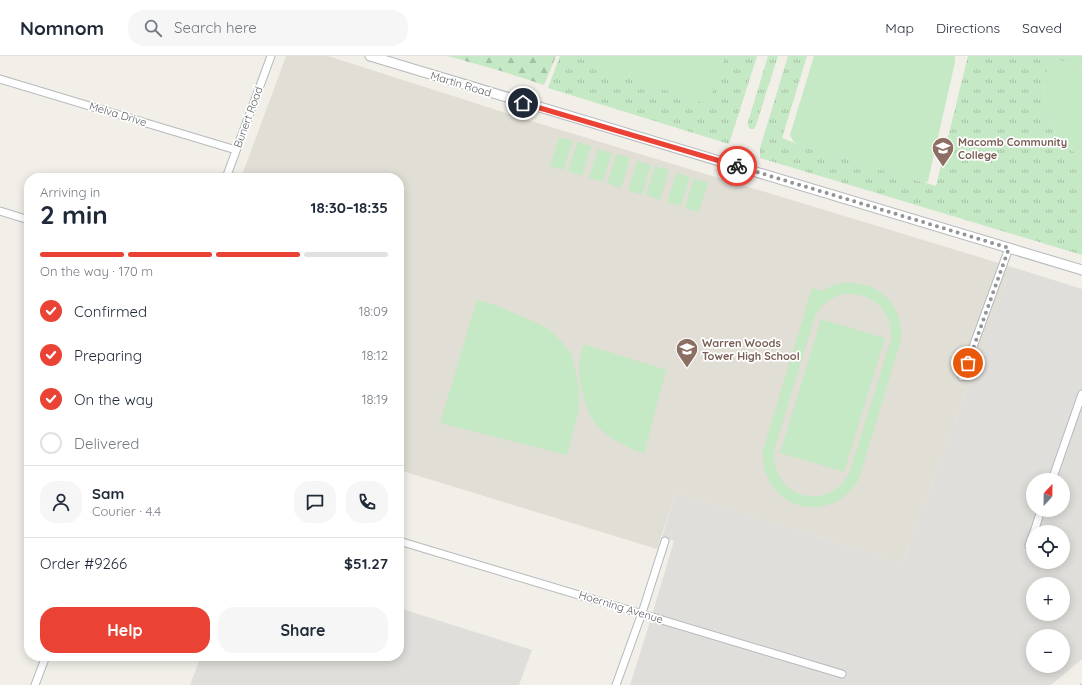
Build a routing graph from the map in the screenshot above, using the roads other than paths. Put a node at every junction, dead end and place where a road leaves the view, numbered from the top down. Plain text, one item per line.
1 (271, 56) edge
2 (370, 56) edge
3 (0, 79) edge
4 (236, 150) junction
5 (228, 173) edge
6 (0, 211) edge
7 (24, 218) edge
8 (1009, 248) junction
9 (1082, 270) edge
10 (962, 377) dead end
11 (1082, 394) edge
12 (1054, 473) edge
13 (665, 541) dead end
14 (404, 542) edge
15 (642, 613) junction
16 (44, 661) edge
17 (842, 674) dead end
18 (36, 685) edge
19 (616, 685) edge

1 - 4 street, Bunert Road
2 - 8 street, Martin Road
3 - 4 street, Melva Drive
4 - 5 street, Bunert Road
6 - 7 street
8 - 9 street, Martin Road
8 - 10 street
11 - 12 street
13 - 15 street
14 - 15 street, Hoerning Avenue
15 - 17 street, Hoerning Avenue
15 - 19 street
16 - 18 street

